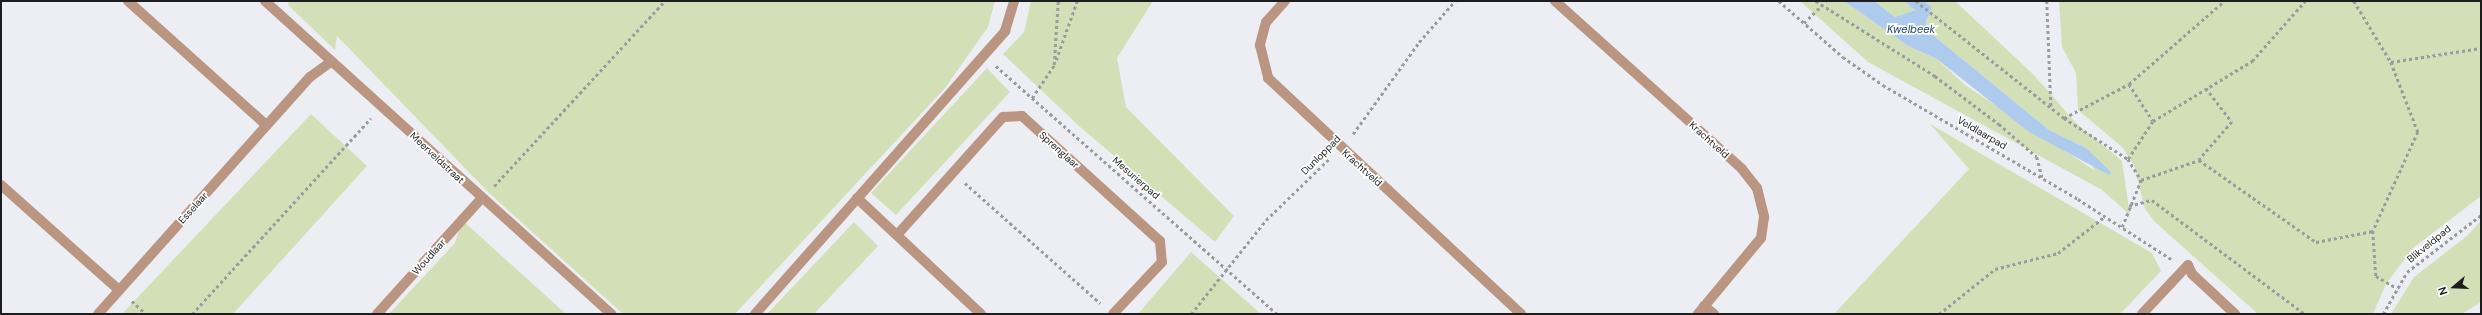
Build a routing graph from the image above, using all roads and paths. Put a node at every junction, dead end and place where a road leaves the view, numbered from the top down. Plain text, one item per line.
1 (128, 1) edge
2 (265, 1) edge
3 (665, 1) edge
4 (1014, 1) edge
5 (1058, 1) edge
6 (1077, 1) edge
7 (1285, 1) edge
8 (1455, 1) edge
9 (1555, 1) edge
10 (1779, 1) edge
11 (1816, 1) edge
12 (1826, 1) edge
13 (1916, 1) edge
14 (2047, 1) edge
15 (2224, 1) edge
16 (2305, 1) edge
17 (2354, 1) edge
18 (1822, 5) junction
19 (1804, 23) junction
20 (2481, 48) edge
21 (984, 55) junction
22 (331, 62) junction
23 (2391, 62) junction
24 (1054, 64) junction
25 (2128, 84) junction
26 (2206, 88) junction
27 (1032, 98) junction
28 (381, 107) junction
29 (2051, 107) junction
30 (1022, 116) junction
31 (2064, 118) junction
32 (2153, 121) junction
33 (266, 125) junction
34 (1340, 148) junction
35 (2128, 159) junction
36 (2199, 160) junction
37 (953, 173) junction
38 (2042, 178) junction
39 (2141, 180) junction
40 (1, 185) edge
41 (857, 198) junction
42 (481, 200) junction
43 (2130, 206) junction
44 (2481, 215) edge
45 (2104, 217) junction
46 (2122, 227) junction
47 (2373, 231) junction
48 (897, 235) junction
49 (1226, 268) junction
50 (2183, 270) junction
51 (2397, 288) junction
52 (119, 290) junction
53 (1701, 310) edge
54 (98, 314) edge
55 (192, 314) edge
56 (377, 314) edge
57 (611, 314) edge
58 (755, 314) edge
59 (981, 314) edge
60 (1112, 314) edge
61 (1191, 314) edge
62 (1277, 314) edge
63 (1521, 314) edge
64 (1714, 314) edge
65 (1939, 314) edge
66 (2142, 314) edge
67 (2235, 314) edge
68 (2305, 314) edge
69 (2383, 314) edge

1 - 33 street
2 - 22 street, Meerveldstraat
3 - 42 path
4 - 21 street
5 - 24 path
6 - 24 path
7 - 34 street, Krachtveld
8 - 34 path, Dunloppad
9 - 53 street, Krachtveld
10 - 19 path, Veldlaarpad
11 - 18 path
12 - 18 path
13 - 29 path
14 - 29 path
15 - 25 path
16 - 26 path
17 - 23 path
18 - 19 path
18 - 38 path
19 - 38 path, Veldlaarpad
20 - 23 path
21 - 27 path, Mesurierpad
21 - 41 street
22 - 28 street, Meerveldstraat
22 - 33 street, Esselaar
23 - 47 path
24 - 27 path
25 - 31 path
25 - 32 path
26 - 32 path
26 - 36 path
27 - 30 path
27 - 49 path, Mesurierpad
28 - 42 street, Meerveldstraat
28 - 55 path
29 - 31 path
30 - 37 street
30 - 60 street, Sprenglaar
31 - 35 path
32 - 35 path
33 - 52 street, Esselaar
34 - 49 path, Dunloppad
34 - 63 street, Krachtveld
35 - 39 path
36 - 39 path
36 - 47 path
37 - 48 street
37 - 60 path
38 - 45 path, Veldlaarpad
39 - 43 path
40 - 52 street
41 - 48 street
41 - 58 street
42 - 56 street, Woudlaar
42 - 57 street, Meerveldstraat
43 - 46 path
43 - 68 path
44 - 51 path, Blikveldpad
45 - 46 path, Veldlaarpad
45 - 65 path
46 - 50 path, Veldlaarpad
47 - 51 path
48 - 59 street
49 - 61 path, Dunloppad
49 - 62 path, Mesurierpad
50 - 66 street
50 - 67 street
51 - 69 path, Blikveldpad
52 - 54 street, Esselaar
53 - 64 street, Krachtveld

